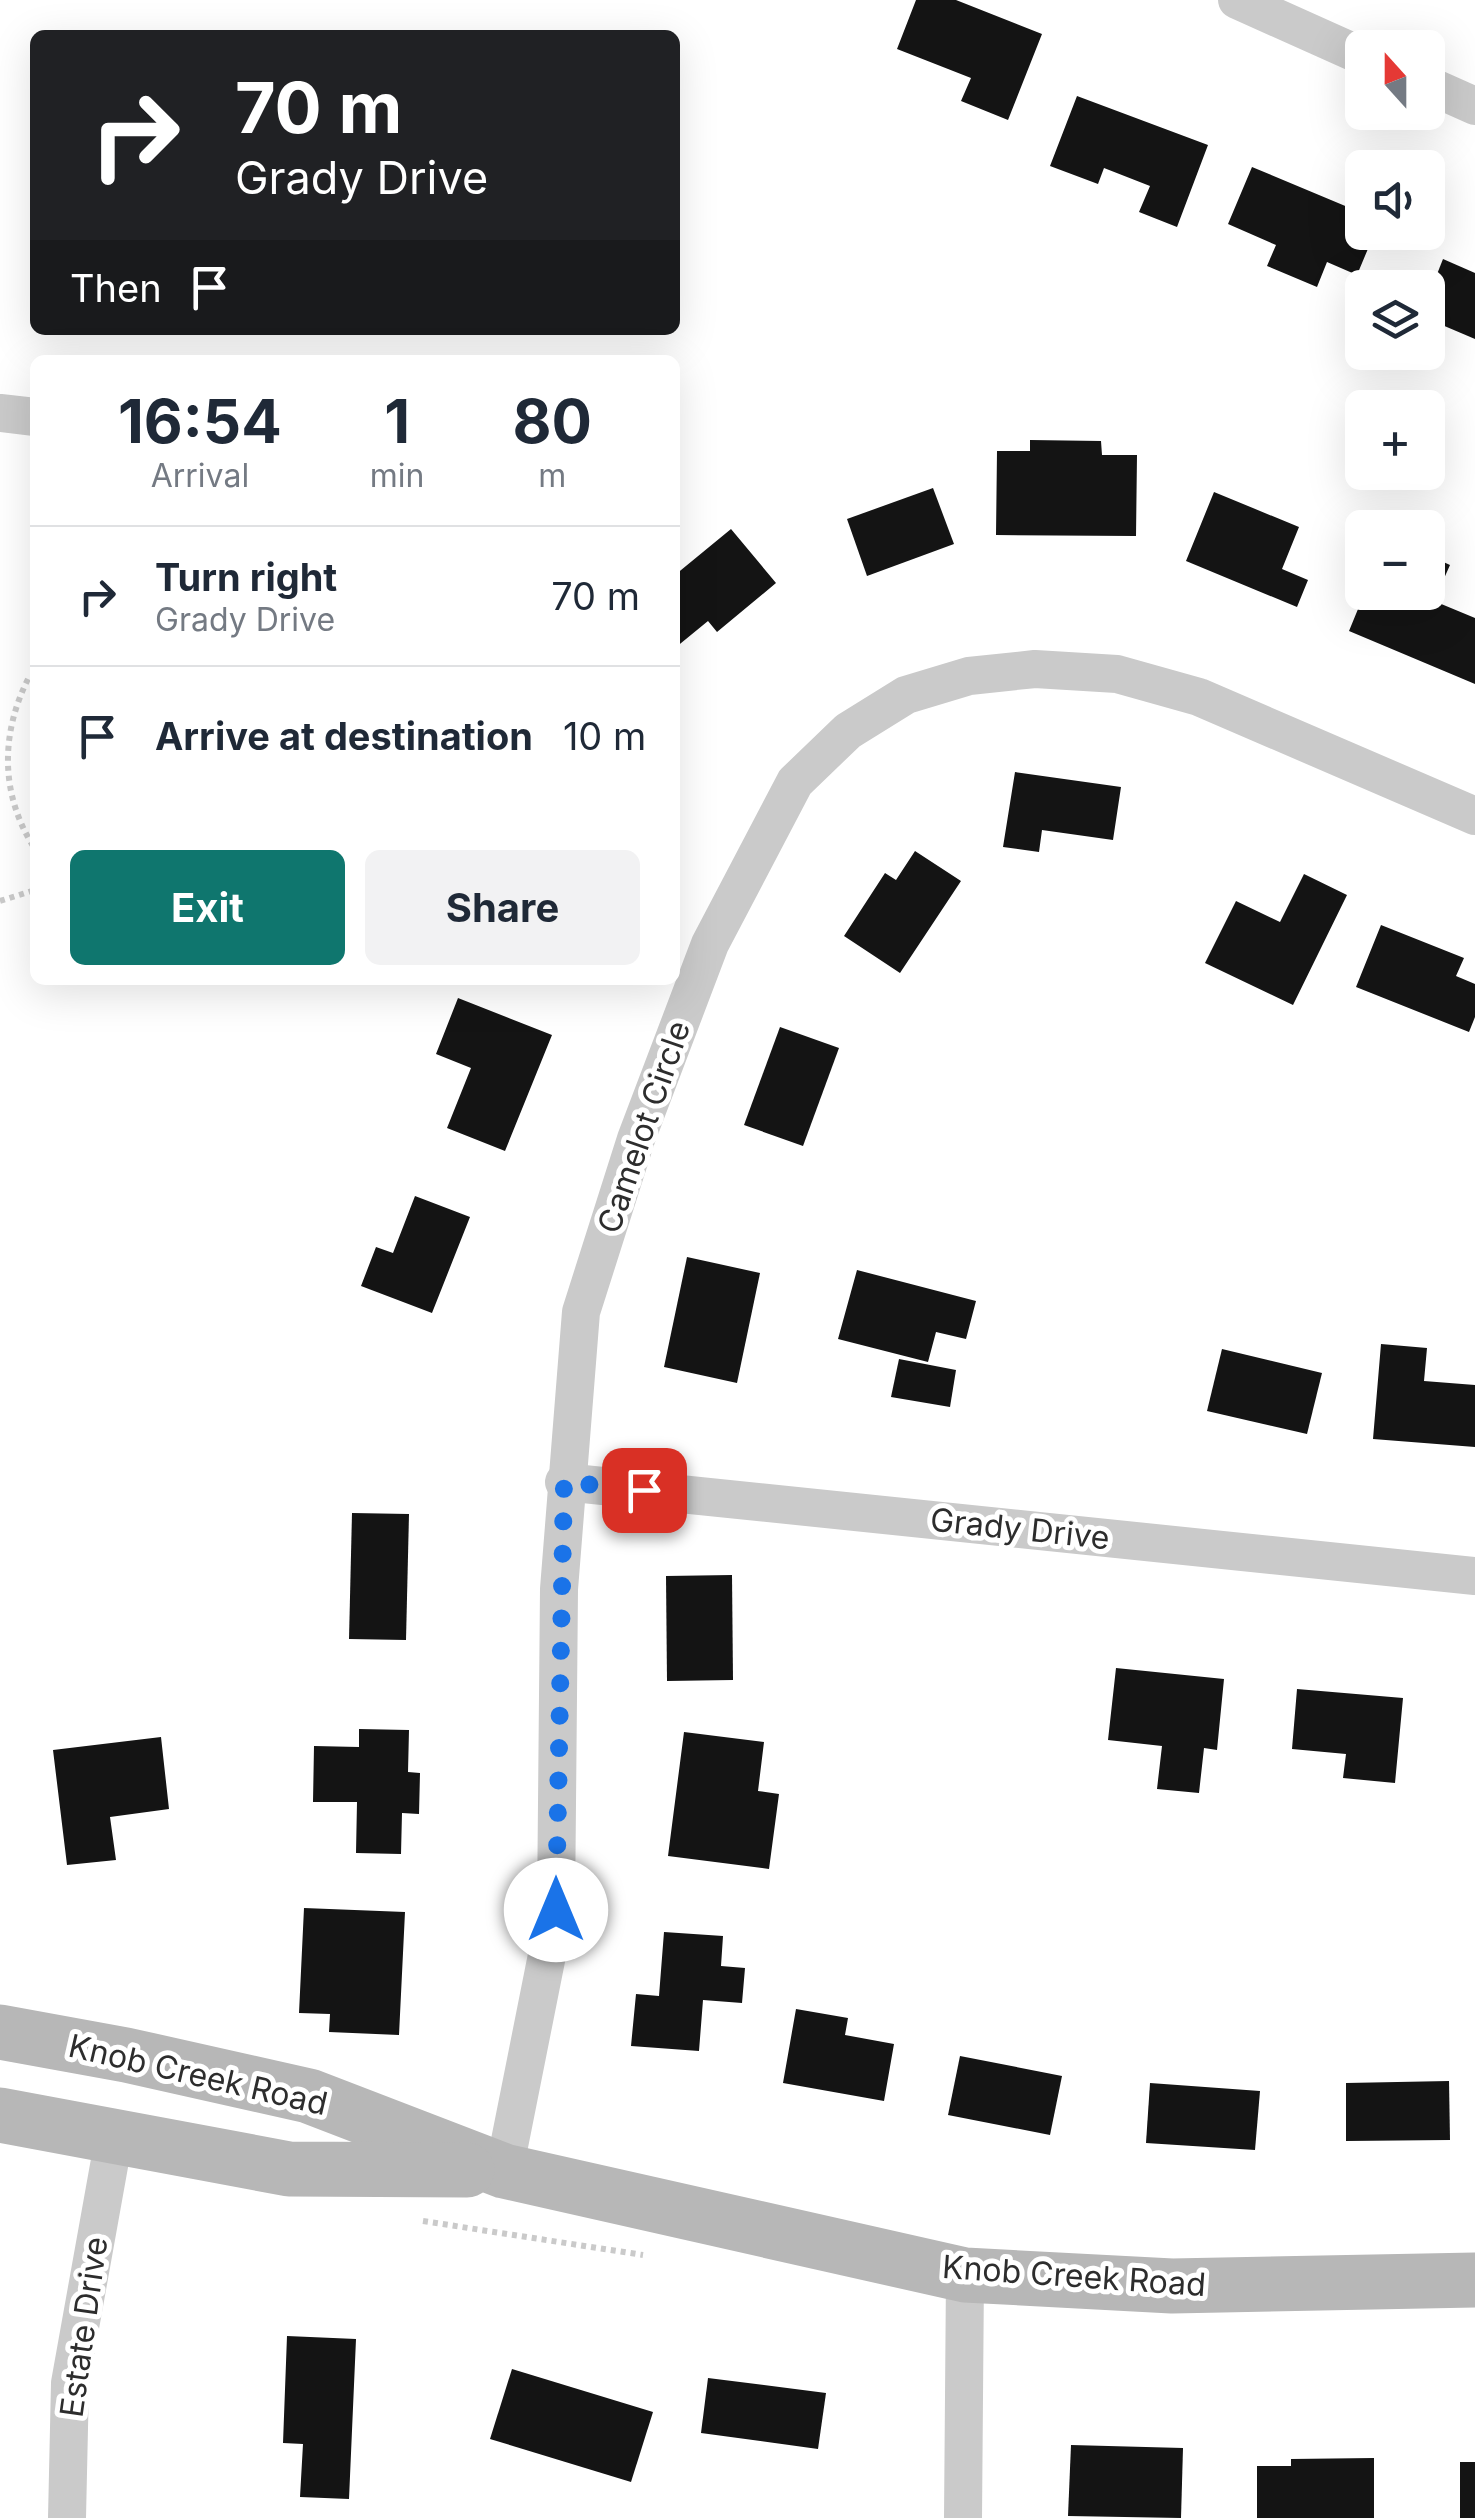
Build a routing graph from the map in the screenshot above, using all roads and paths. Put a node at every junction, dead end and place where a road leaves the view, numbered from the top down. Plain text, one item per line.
1 (1237, 0) edge
2 (1345, 48) edge
3 (1445, 93) edge
4 (1475, 106) edge
5 (0, 414) edge
6 (30, 417) edge
7 (30, 678) edge
8 (1475, 816) edge
9 (30, 841) edge
10 (30, 892) edge
11 (0, 901) edge
12 (564, 1482) junction
13 (1475, 1576) edge
14 (6, 2034) edge
15 (309, 2096) junction
16 (0, 2115) edge
17 (114, 2138) junction
18 (504, 2171) junction
19 (964, 2276) junction
20 (1475, 2280) edge
21 (66, 2518) edge
22 (963, 2518) edge

1 - 2 street
3 - 4 street
5 - 6 street
7 - 9 path
8 - 12 street, Camelot Circle
10 - 11 path
12 - 13 street, Grady Drive
12 - 18 street, Camelot Circle
14 - 15 main road, Knob Creek Road
14 - 17 main road
15 - 17 main road
15 - 18 main road, Knob Creek Road
16 - 17 main road, Knob Creek Road
17 - 18 main road, Knob Creek Road
17 - 21 street, Estate Drive
18 - 19 main road, Knob Creek Road
19 - 20 main road, Knob Creek Road
19 - 22 street

